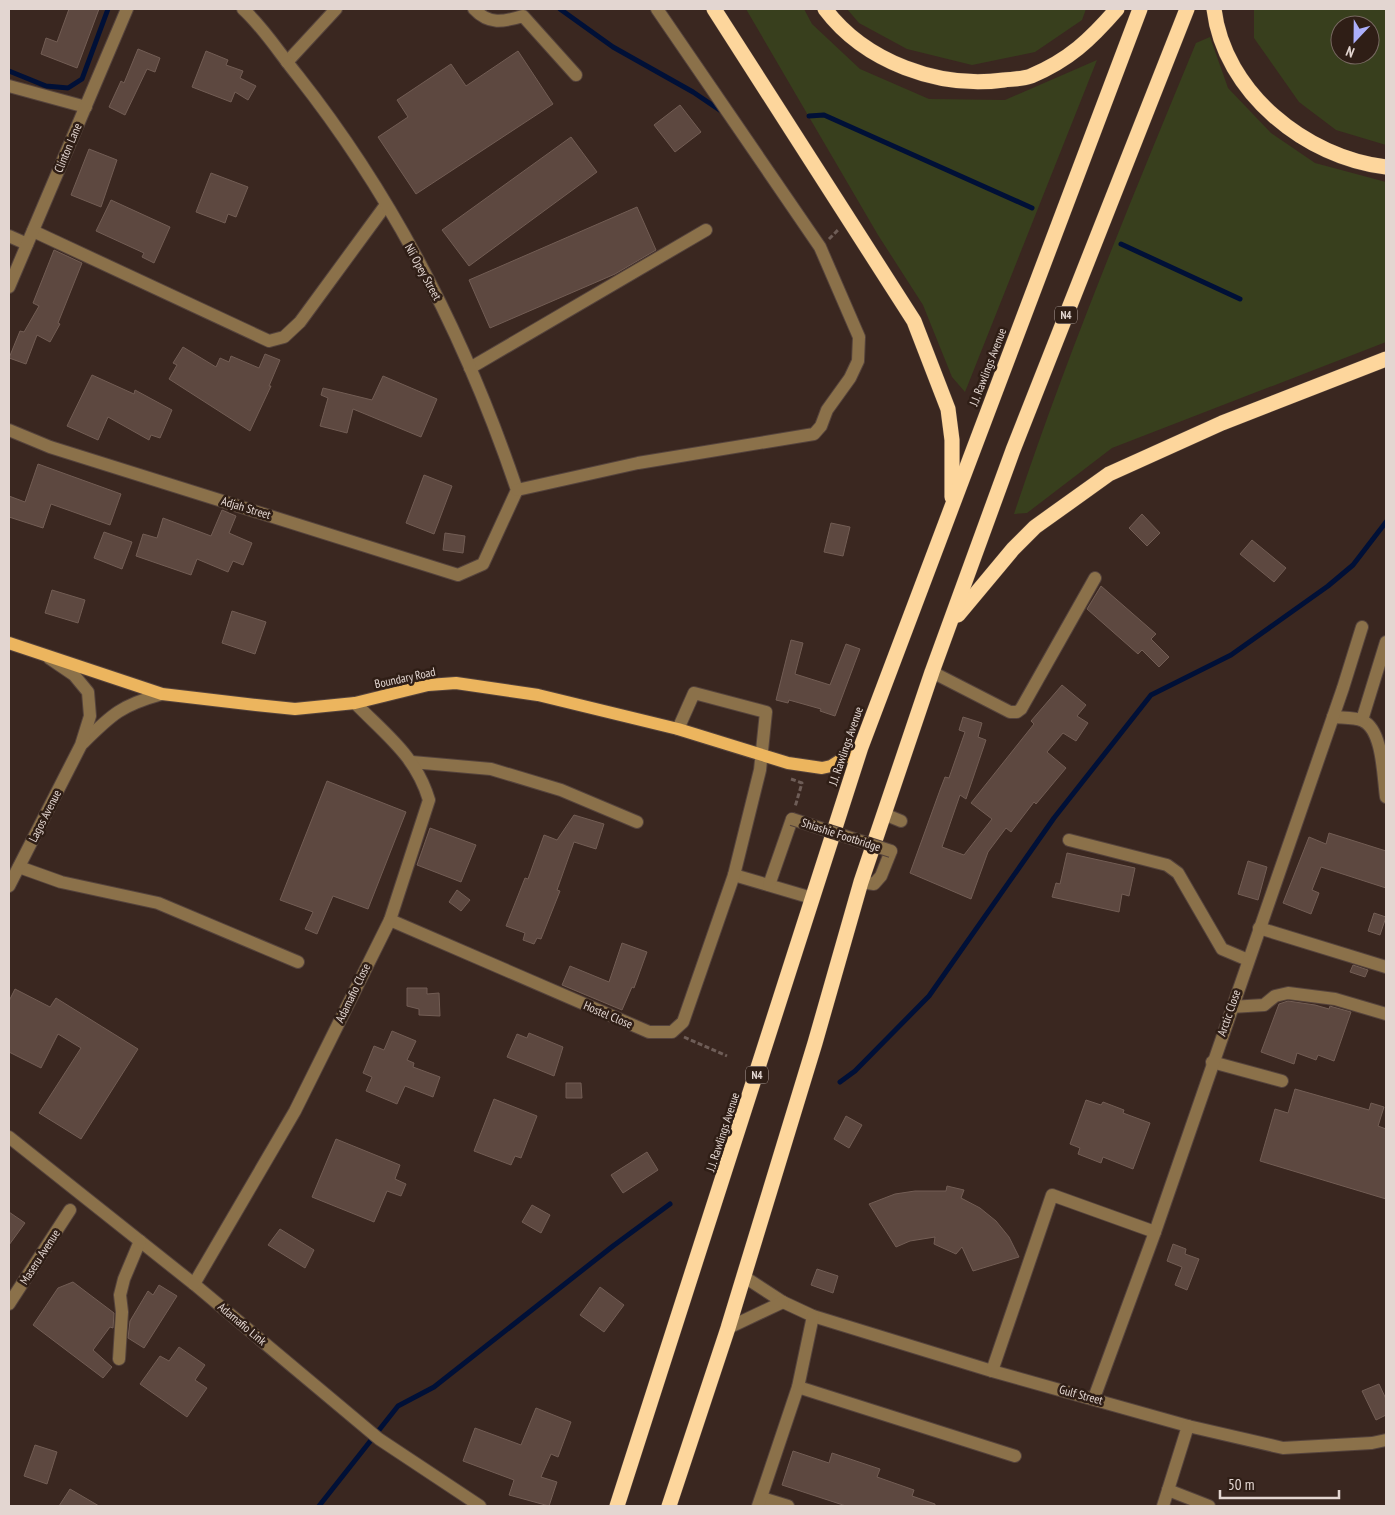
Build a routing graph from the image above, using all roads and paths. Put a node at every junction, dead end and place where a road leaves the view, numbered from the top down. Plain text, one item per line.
1 (127, 9) edge
2 (243, 9) edge
3 (336, 9) edge
4 (474, 9) edge
5 (657, 9) edge
6 (714, 9) edge
7 (825, 9) edge
8 (1117, 9) edge
9 (1140, 9) edge
10 (1186, 9) edge
11 (1214, 9) edge
12 (287, 62) junction
13 (576, 75) dead end
14 (9, 86) edge
15 (86, 107) junction
16 (1386, 167) edge
17 (385, 206) junction
18 (849, 220) junction
19 (706, 230) dead end
20 (33, 231) junction
21 (9, 236) edge
22 (28, 244) junction
23 (820, 247) junction
24 (9, 287) edge
25 (1386, 358) edge
26 (470, 368) junction
27 (9, 430) edge
28 (517, 490) junction
29 (952, 506) junction
30 (1095, 578) dead end
31 (951, 624) junction
32 (1362, 627) dead end
33 (1386, 642) edge
34 (9, 643) edge
35 (48, 658) junction
36 (932, 672) junction
37 (162, 694) junction
38 (355, 703) junction
39 (1332, 717) junction
40 (1362, 720) junction
41 (678, 729) junction
42 (81, 745) junction
43 (860, 747) junction
44 (762, 756) junction
45 (412, 762) junction
46 (785, 776) dead end
47 (1386, 797) edge
48 (884, 814) junction
49 (792, 819) junction
50 (901, 821) dead end
51 (637, 822) dead end
52 (1069, 840) dead end
53 (19, 867) junction
54 (734, 875) junction
55 (862, 882) junction
56 (770, 885) junction
57 (9, 886) edge
58 (812, 898) junction
59 (390, 920) junction
60 (1259, 928) junction
61 (1248, 960) junction
62 (298, 962) dead end
63 (1386, 967) edge
64 (1231, 1007) junction
65 (1386, 1014) edge
66 (672, 1032) junction
67 (727, 1056) dead end
68 (1212, 1062) junction
69 (1282, 1081) dead end
70 (9, 1137) edge
71 (70, 1210) dead end
72 (1155, 1232) junction
73 (140, 1241) junction
74 (743, 1276) junction
75 (194, 1284) junction
76 (783, 1302) junction
77 (9, 1304) edge
78 (813, 1316) junction
79 (728, 1328) junction
80 (119, 1359) dead end
81 (992, 1371) junction
82 (798, 1388) junction
83 (1094, 1398) junction
84 (1188, 1426) junction
85 (1386, 1440) edge
86 (1015, 1456) dead end
87 (1168, 1490) junction
88 (760, 1502) edge
89 (466, 1503) edge
90 (480, 1506) edge
91 (617, 1506) edge
92 (669, 1506) edge
93 (788, 1506) edge
94 (1162, 1506) edge
95 (1209, 1506) edge

1 - 15 street, Clinton Lane
2 - 12 street, Nii Opey Street
3 - 12 street
4 - 13 street
5 - 23 street
6 - 18 highway
7 - 8 highway
9 - 29 highway, J.J. Rawlings Avenue / N4
10 - 31 highway, N4
11 - 16 highway
12 - 17 street, Nii Opey Street
14 - 15 street
15 - 20 street, Clinton Lane
17 - 20 street
17 - 26 street, Nii Opey Street
18 - 23 path
18 - 29 highway
19 - 26 street
20 - 22 street, Clinton Lane
21 - 22 street
22 - 24 street, Clinton Lane
23 - 28 street
25 - 31 highway
26 - 28 street, Nii Opey Street
27 - 28 street, Adjah Street
29 - 43 highway, J.J. Rawlings Avenue / N4
30 - 36 street
31 - 36 highway, N4
32 - 39 street, Arctic Close
33 - 40 street
34 - 35 main road, Boundary Road
35 - 37 main road, Boundary Road
35 - 42 street, Lagos Avenue
36 - 48 highway, N4
37 - 38 main road, Boundary Road
37 - 42 street, Lagos Avenue
38 - 41 main road, Boundary Road
38 - 45 street, Adamafio Close
39 - 40 street
39 - 60 street, Arctic Close
40 - 47 street
41 - 44 main road, Boundary Road
41 - 44 street
42 - 53 street, Lagos Avenue
43 - 44 main road, Boundary Road
43 - 58 highway, J.J. Rawlings Avenue / N4
44 - 54 street
45 - 51 street
45 - 59 street, Adamafio Close
46 - 49 path
48 - 50 street
48 - 55 highway, N4
49 - 55 street, Shiashie Footbridge, bridge
49 - 56 street
52 - 61 street
53 - 57 street, Lagos Avenue
53 - 62 street
54 - 56 street
54 - 66 street
55 - 74 highway, N4
56 - 58 street
58 - 91 highway, J.J. Rawlings Avenue / N4
59 - 66 street, Hostel Close
59 - 75 street, Adamafio Close
60 - 61 street, Arctic Close
60 - 63 street
61 - 64 street, Arctic Close
64 - 65 street
64 - 68 street, Arctic Close
66 - 67 path
68 - 69 street
68 - 72 street, Arctic Close
70 - 73 street, Adamafio Link
71 - 77 street, Maseru Avenue
72 - 81 street
72 - 83 street, Arctic Close
73 - 75 street, Adamafio Link
73 - 80 street
74 - 76 street, Gulf Street
74 - 79 highway, N4
75 - 89 street, Adamafio Link
76 - 78 street, Gulf Street
76 - 79 street
78 - 81 street, Gulf Street
78 - 82 street
79 - 92 highway, N4
81 - 83 street, Gulf Street
82 - 86 street
82 - 88 street
83 - 84 street, Gulf Street
84 - 85 street, Gulf Street
84 - 87 street
87 - 94 street
87 - 95 street
88 - 93 street
89 - 90 street, Adamafio Link

